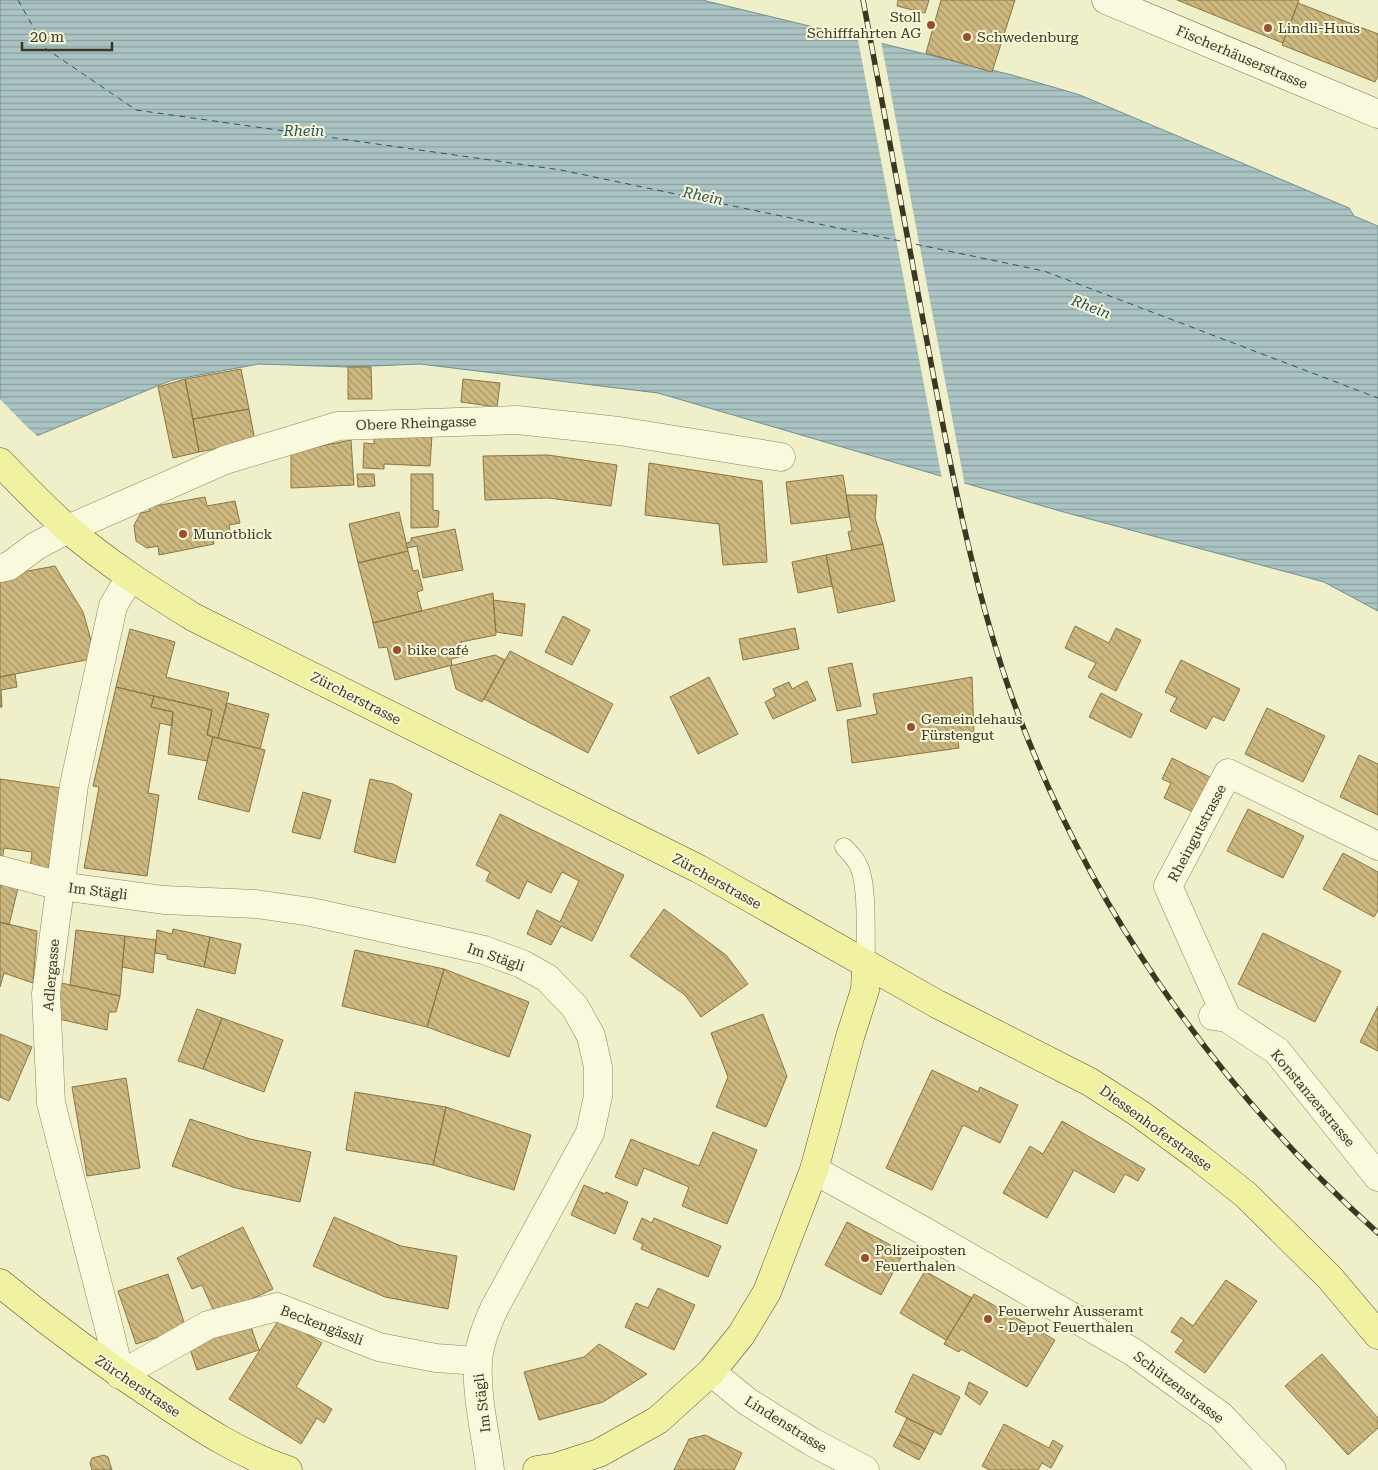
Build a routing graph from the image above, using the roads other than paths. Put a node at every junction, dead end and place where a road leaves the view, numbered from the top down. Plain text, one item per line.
1 (1106, 0) edge
2 (1378, 114) edge
3 (781, 457) dead end
4 (7, 469) edge
5 (68, 529) junction
6 (0, 568) edge
7 (130, 577) junction
8 (1378, 846) edge
9 (844, 848) dead end
10 (0, 870) edge
11 (60, 886) junction
12 (866, 965) junction
13 (1220, 1017) joint
14 (814, 1170) junction
15 (1377, 1172) edge
16 (0, 1283) edge
17 (1378, 1335) edge
18 (478, 1361) junction
19 (711, 1372) junction
20 (120, 1375) junction
21 (288, 1470) edge
22 (490, 1470) edge
23 (537, 1470) edge
24 (866, 1470) edge
25 (1272, 1470) edge

1 - 2 street, Fischerhäuserstrasse
3 - 5 street, Obere Rheingasse
4 - 5 main road, Zürcherstrasse
5 - 6 street, Obere Rheingasse
5 - 7 main road, Zürcherstrasse
7 - 11 street, Adlergasse
7 - 12 main road, Zürcherstrasse
8 - 13 street, Rheingutstrasse
9 - 12 lane
10 - 11 street, Im Stägli
11 - 18 street, Im Stägli
11 - 20 street, Adlergasse
12 - 14 main road
12 - 17 main road, Diessenhoferstrasse
13 - 15 street, Konstanzerstrasse
14 - 19 main road
14 - 25 street, Schützenstrasse
16 - 20 main road, Zürcherstrasse
18 - 20 street, Beckengässli
18 - 22 street, Im Stägli
19 - 23 main road
19 - 24 street, Lindenstrasse
20 - 21 main road, Zürcherstrasse

